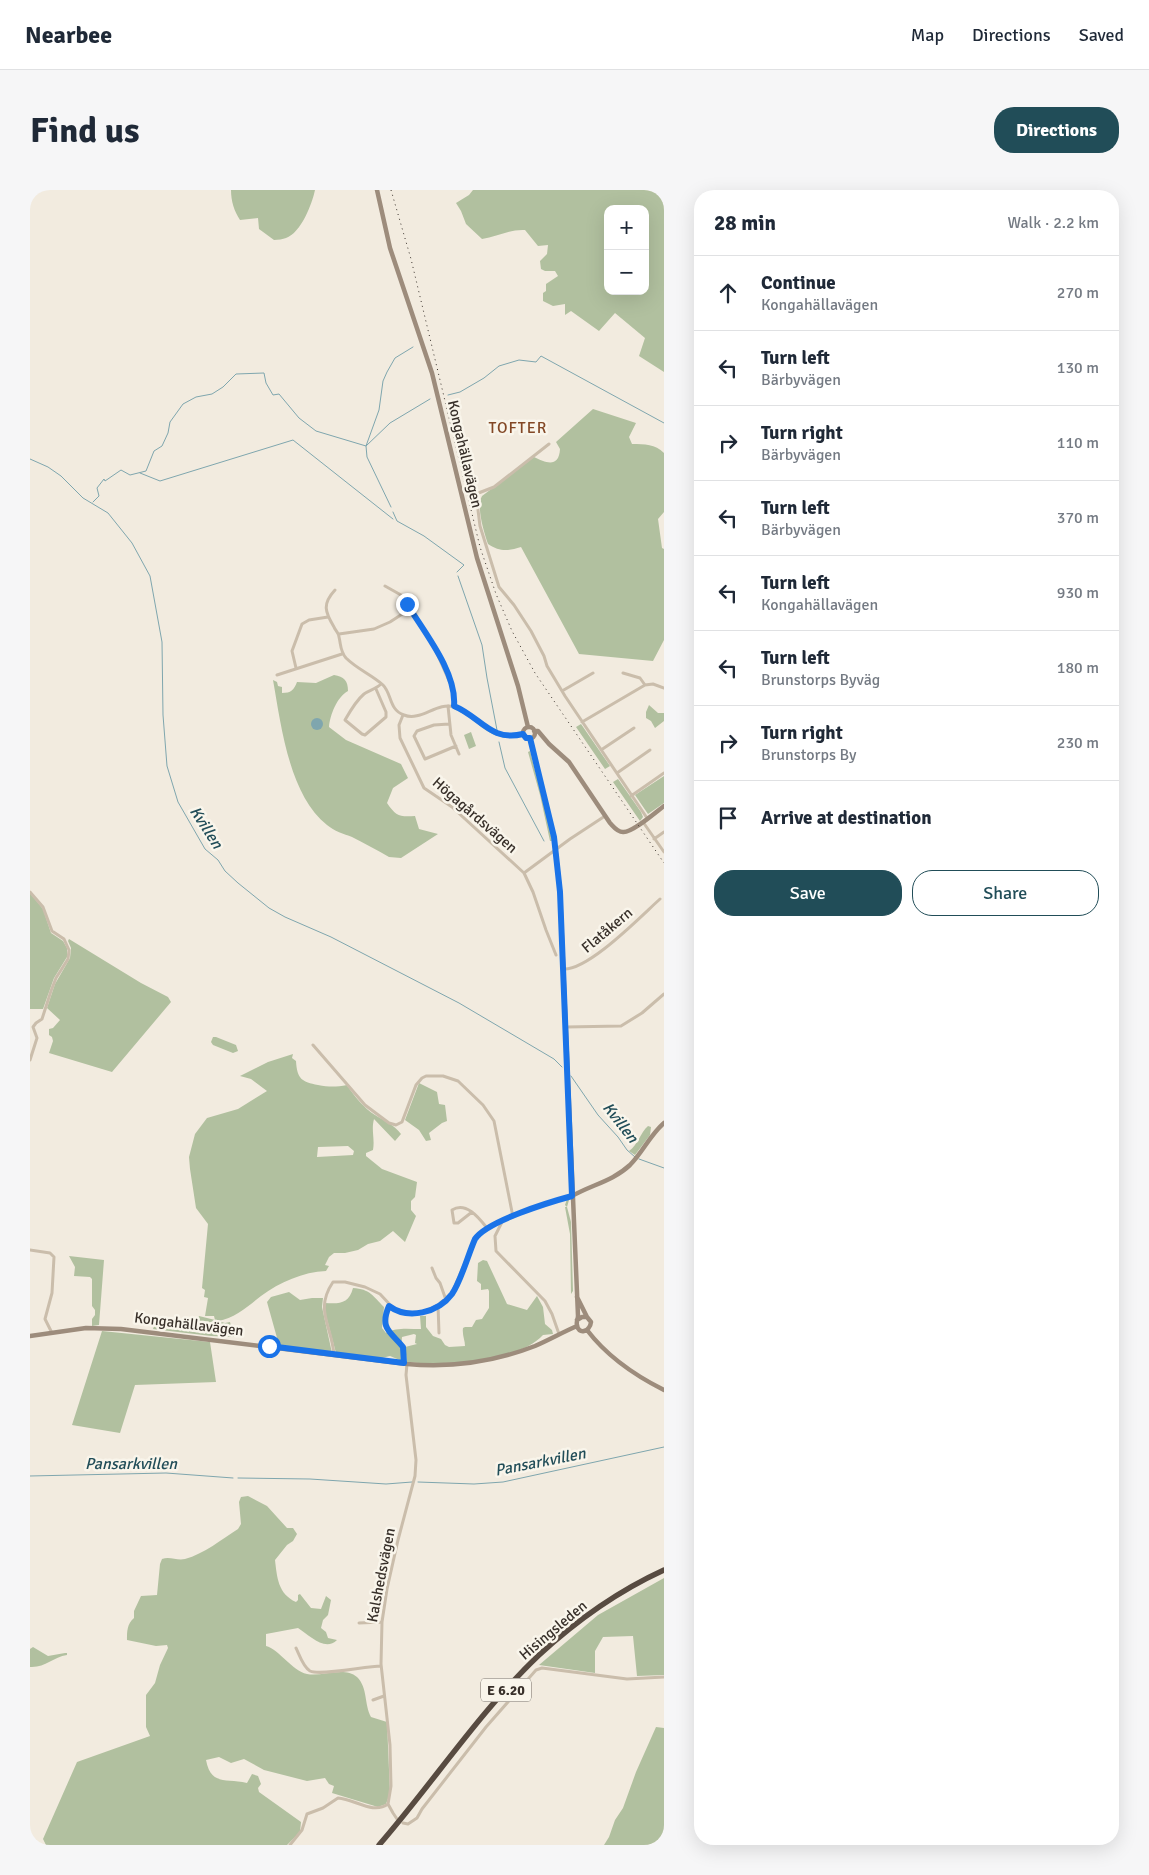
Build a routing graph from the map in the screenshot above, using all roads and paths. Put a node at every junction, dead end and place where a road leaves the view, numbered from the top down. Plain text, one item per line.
1 (378, 190) edge
2 (549, 444) dead end
3 (384, 586) dead end
4 (335, 590) dead end
5 (410, 609) junction
6 (328, 617) junction
7 (339, 634) junction
8 (342, 654) junction
9 (296, 668) junction
10 (593, 673) dead end
11 (623, 673) dead end
12 (277, 675) dead end
13 (381, 684) junction
14 (645, 685) junction
15 (664, 688) edge
16 (376, 690) junction
17 (562, 691) junction
18 (448, 706) junction
19 (454, 706) junction
20 (403, 715) junction
21 (582, 722) junction
22 (449, 724) junction
23 (528, 727) junction
24 (634, 728) dead end
25 (534, 731) junction
26 (523, 734) junction
27 (530, 738) junction
28 (456, 746) junction
29 (601, 750) junction
30 (650, 750) dead end
31 (459, 754) dead end
32 (617, 773) junction
33 (664, 773) edge
34 (631, 796) junction
35 (664, 806) edge
36 (605, 816) junction
37 (647, 818) junction
38 (642, 822) junction
39 (664, 832) edge
40 (654, 839) junction
41 (556, 849) junction
42 (664, 852) edge
43 (524, 873) junction
44 (30, 892) edge
45 (660, 899) dead end
46 (556, 956) dead end
47 (563, 969) junction
48 (664, 994) edge
49 (566, 1027) junction
50 (313, 1046) dead end
51 (30, 1060) edge
52 (664, 1123) edge
53 (572, 1196) junction
54 (472, 1212) junction
55 (513, 1217) junction
56 (502, 1221) junction
57 (487, 1228) junction
58 (30, 1250) edge
59 (432, 1268) dead end
60 (577, 1297) junction
61 (446, 1300) junction
62 (438, 1305) junction
63 (389, 1306) junction
64 (587, 1317) junction
65 (578, 1320) junction
66 (577, 1326) junction
67 (587, 1330) junction
68 (52, 1332) junction
69 (439, 1333) dead end
70 (559, 1334) junction
71 (30, 1336) edge
72 (334, 1355) junction
73 (405, 1363) junction
74 (664, 1390) edge
75 (664, 1570) edge
76 (382, 1622) junction
77 (359, 1623) dead end
78 (296, 1648) dead end
79 (381, 1666) junction
80 (664, 1677) edge
81 (384, 1696) junction
82 (373, 1700) dead end
83 (388, 1804) junction
84 (398, 1819) dead end
85 (403, 1823) dead end
86 (290, 1845) edge
87 (379, 1845) edge

1 - 23 main road, Kongahällavägen
2 - 17 street
3 - 5 street
4 - 6 street
5 - 7 street
5 - 19 street
6 - 7 street
6 - 9 street
7 - 8 street
8 - 9 street
8 - 13 street
9 - 12 street
10 - 17 street
11 - 14 street
13 - 16 street
13 - 20 street
14 - 15 street
14 - 21 street
16 - 16 street
17 - 21 street
18 - 19 street
18 - 20 street
18 - 22 street
19 - 26 street
20 - 43 street, Högagårdsvägen
21 - 29 street
22 - 28 street
22 - 28 street
23 - 25 main road
23 - 26 main road
24 - 29 street
25 - 27 main road
25 - 36 main road
26 - 27 main road
27 - 41 main road
28 - 31 street
29 - 32 street
30 - 32 street
32 - 34 street
33 - 34 street
34 - 37 street
35 - 37 main road
36 - 38 main road
36 - 41 street, Högagårdsvägen
37 - 38 main road
38 - 40 street
39 - 40 street
40 - 42 street
41 - 43 street, Högagårdsvägen
41 - 47 main road
43 - 46 street, Högagårdsvägen
44 - 51 street
45 - 47 street, Flatåkern
47 - 49 main road
48 - 49 street
49 - 53 main road
50 - 55 street
52 - 53 main road
53 - 55 street
53 - 60 main road
54 - 54 street
54 - 57 street
55 - 56 street
56 - 57 street
56 - 70 street
57 - 61 street
58 - 68 street
59 - 61 street
60 - 64 main road
60 - 65 main road
61 - 62 street
62 - 63 street
62 - 69 street
63 - 72 street
63 - 73 street, Kalshedsvägen
64 - 65 main road
64 - 67 main road
65 - 66 main road
66 - 67 main road
66 - 70 main road, Kongahällavägen
67 - 74 main road
68 - 71 main road, Kongahällavägen
68 - 72 main road, Kongahällavägen
70 - 73 main road, Kongahällavägen
72 - 73 main road, Kongahällavägen
73 - 76 street, Kalshedsvägen
75 - 87 highway, Hisingsleden / E 6.20
76 - 77 street
76 - 79 street, Kalshedsvägen
78 - 79 street
79 - 81 street, Kalshedsvägen
80 - 85 street
81 - 82 street
81 - 83 street, Kalshedsvägen
83 - 84 street
83 - 86 street

